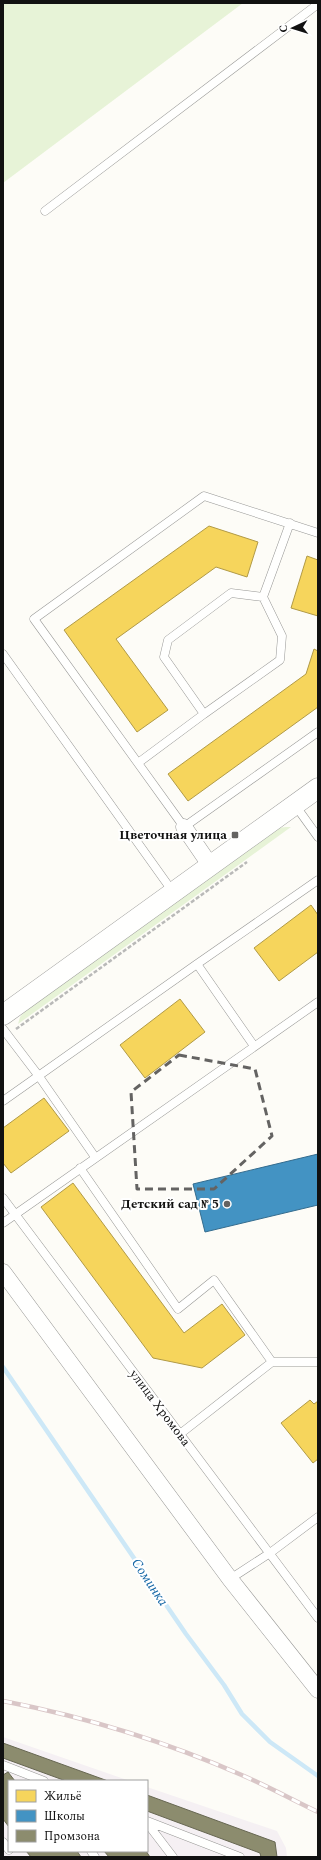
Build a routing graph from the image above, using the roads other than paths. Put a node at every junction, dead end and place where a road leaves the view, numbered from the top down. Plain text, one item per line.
1 (318, 4) edge
2 (45, 211) dead end
3 (290, 523) junction
4 (318, 533) edge
5 (263, 597) junction
6 (3, 654) edge
7 (204, 714) junction
8 (318, 732) edge
9 (138, 763) junction
10 (318, 788) edge
11 (295, 805) junction
12 (184, 827) junction
13 (318, 837) edge
14 (210, 865) junction
15 (318, 880) edge
16 (173, 892) junction
17 (197, 964) junction
18 (318, 1002) edge
19 (3, 1015) edge
20 (5, 1032) edge
21 (254, 1046) junction
22 (38, 1076) junction
23 (3, 1101) edge
24 (95, 1157) junction
25 (80, 1168) junction
26 (3, 1198) edge
27 (14, 1214) junction
28 (3, 1222) edge
29 (3, 1272) edge
30 (272, 1362) junction
31 (318, 1362) edge
32 (180, 1434) junction
33 (318, 1517) edge
34 (270, 1553) junction
35 (230, 1579) junction
36 (318, 1618) edge
37 (318, 1690) edge
38 (3, 1765) edge
39 (41, 1780) edge
40 (148, 1822) edge
41 (148, 1823) edge
42 (173, 1857) edge
43 (240, 1857) edge

1 - 2 lane
3 - 4 lane
3 - 5 lane
3 - 9 lane
5 - 7 lane
5 - 7 lane
6 - 16 lane
7 - 9 lane
8 - 12 lane
9 - 12 lane
10 - 11 street
11 - 13 lane
11 - 14 street
12 - 14 street
14 - 16 street
15 - 17 lane
16 - 19 street
17 - 21 lane
17 - 22 lane
18 - 21 lane
20 - 22 lane
21 - 24 lane
22 - 23 lane
22 - 24 lane
24 - 25 lane
25 - 27 lane
25 - 30 lane
26 - 27 lane, улица Хромова
27 - 28 lane
27 - 32 lane, улица Хромова
29 - 35 street
30 - 31 lane
30 - 32 lane
32 - 34 lane, улица Хромова
33 - 34 lane
34 - 35 lane
34 - 36 lane, улица Хромова
35 - 37 street
38 - 39 lane
40 - 43 lane
41 - 42 lane

